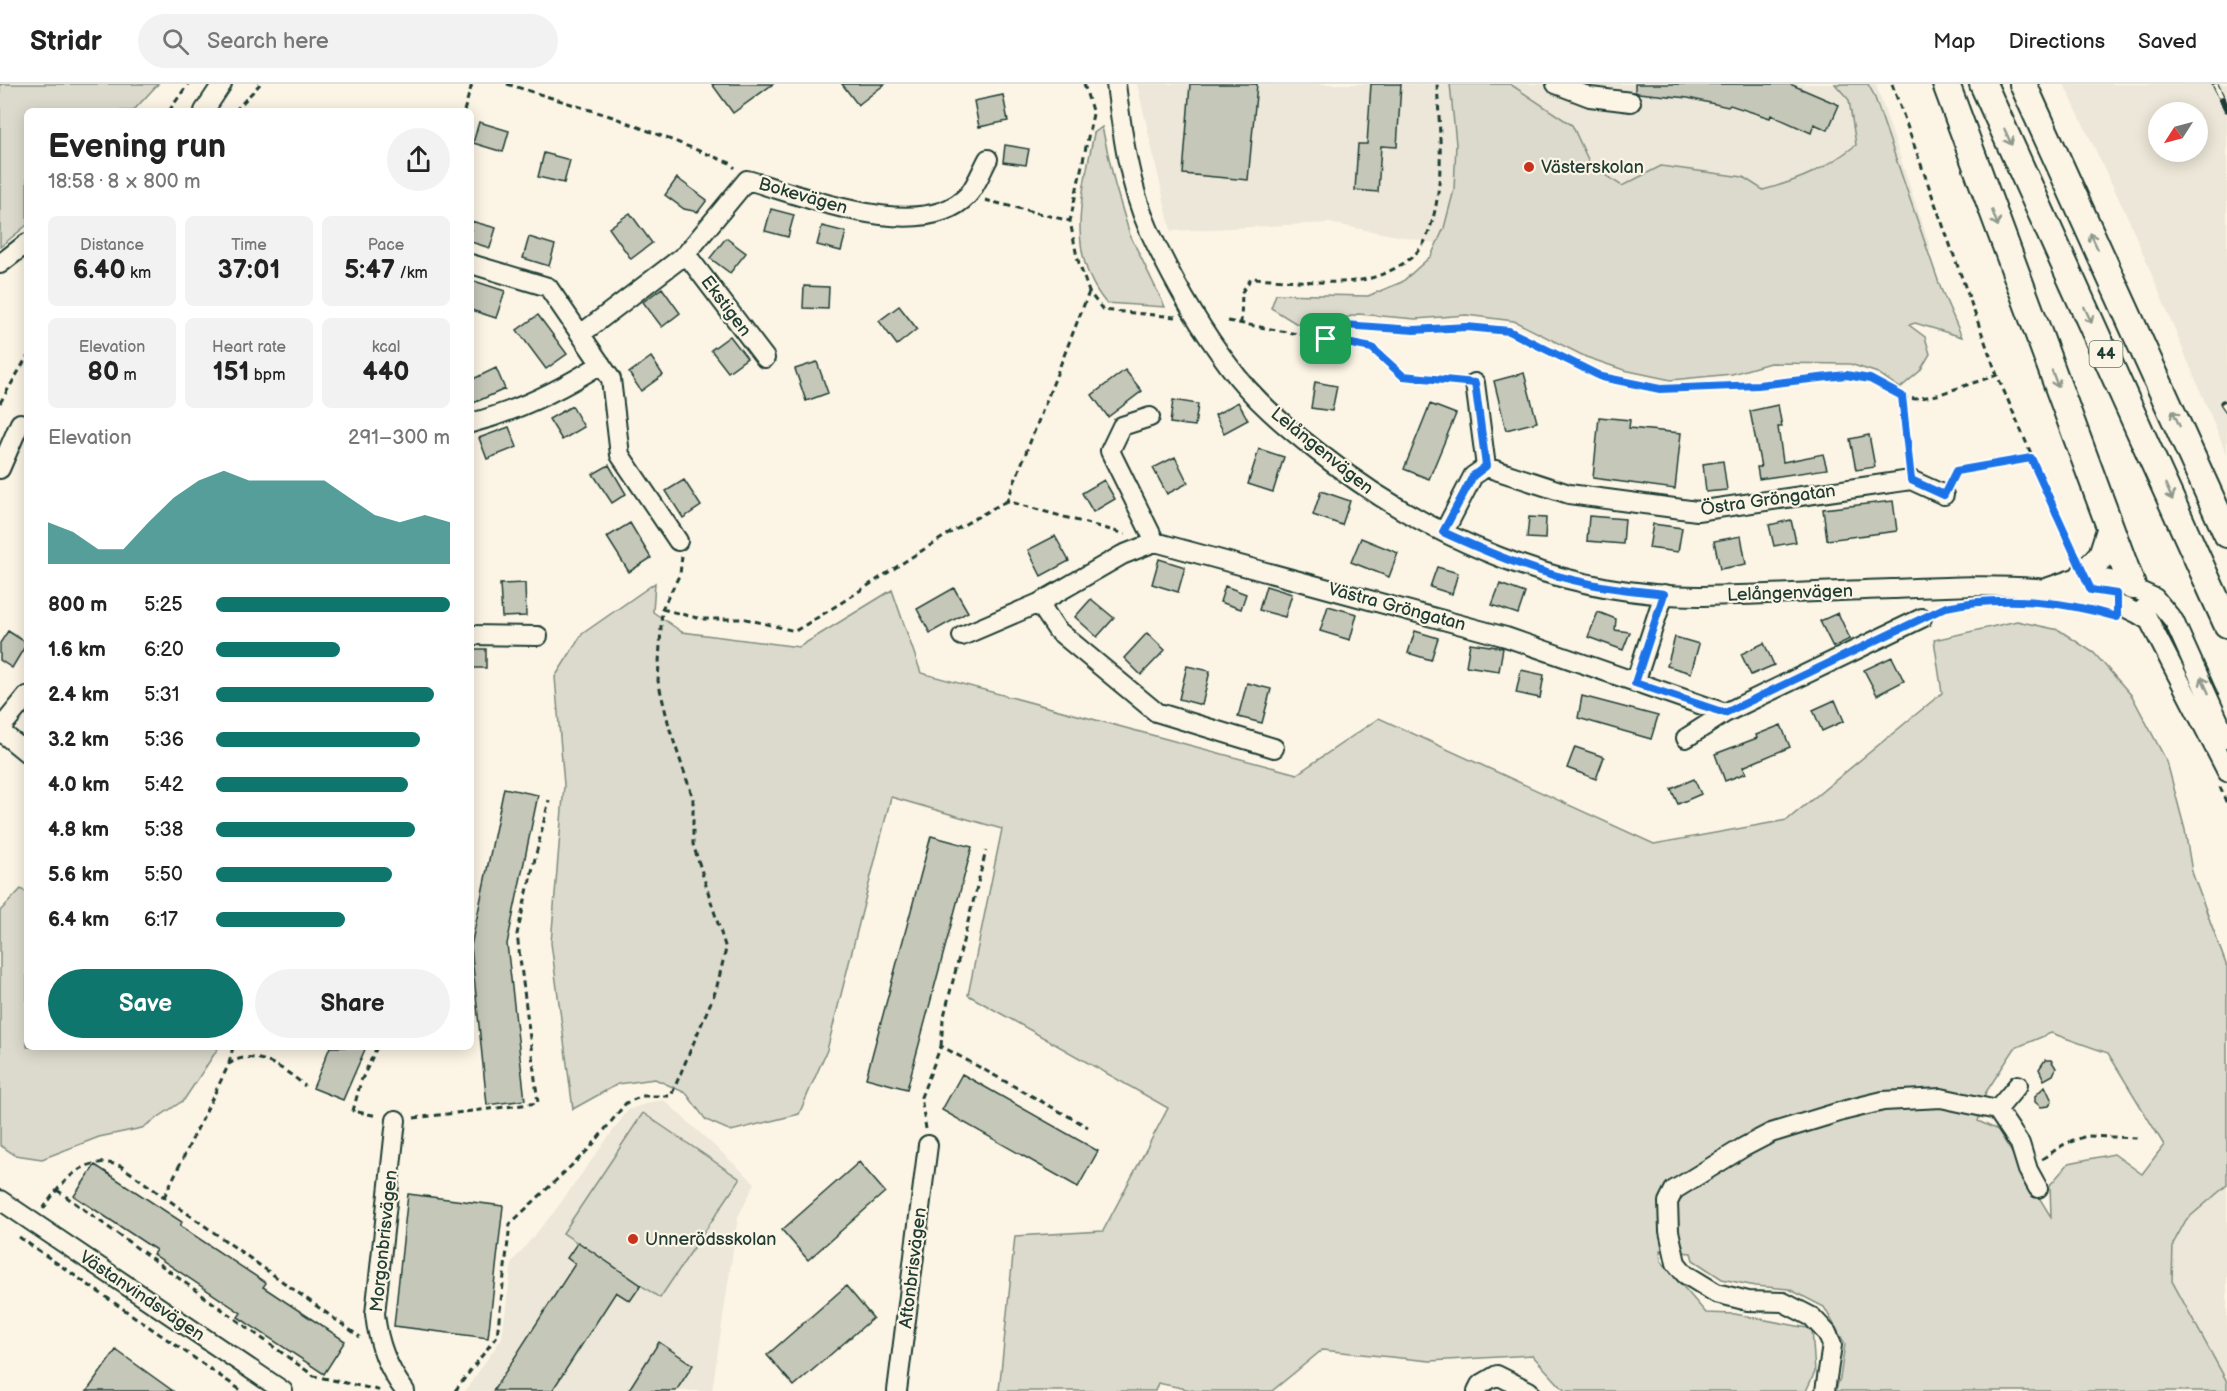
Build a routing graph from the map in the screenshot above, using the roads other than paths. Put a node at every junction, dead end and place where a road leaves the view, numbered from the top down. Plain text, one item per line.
1 (222, 84) edge
2 (1116, 84) edge
3 (1556, 84) edge
4 (1946, 84) edge
5 (1983, 84) edge
6 (2023, 84) edge
7 (1631, 102) dead end
8 (206, 108) edge
9 (988, 159) dead end
10 (24, 245) edge
11 (686, 254) junction
12 (0, 264) edge
13 (474, 265) edge
14 (580, 334) junction
15 (765, 358) dead end
16 (601, 364) junction
17 (1475, 383) road end
18 (24, 417) edge
19 (1150, 417) dead end
20 (474, 422) edge
21 (0, 452) edge
22 (1486, 466) junction
23 (0, 469) edge
24 (1944, 495) road end
25 (2110, 530) junction
26 (1443, 532) junction
27 (2227, 534) edge
28 (678, 542) road end
29 (1155, 542) junction
30 (2084, 575) junction
31 (2132, 586) junction
32 (2045, 589) junction
33 (1664, 594) junction
34 (1039, 603) junction
35 (1922, 618) dead end
36 (2148, 620) junction
37 (2227, 624) edge
38 (474, 635) edge
39 (538, 636) dead end
40 (962, 636) dead end
41 (1635, 683) junction
42 (24, 700) edge
43 (1725, 713) junction
44 (0, 730) edge
45 (1686, 738) dead end
46 (2227, 739) edge
47 (1274, 748) dead end
48 (24, 750) edge
49 (2221, 775) edge
50 (2018, 1085) dead end
51 (1997, 1110) junction
52 (396, 1120) road end
53 (928, 1145) road end
54 (2038, 1188) dead end
55 (0, 1200) edge
56 (283, 1391) edge
57 (405, 1391) edge
58 (897, 1391) edge
59 (1477, 1391) edge
60 (1528, 1391) edge
61 (1825, 1391) edge

1 - 8 street
2 - 26 street, Lelångenvägen
3 - 7 street
4 -> 25 highway
5 -> 37 highway, 44
27 -> 6 highway, 44
9 - 11 street, Bokevägen
10 - 12 street
11 - 14 street, Bokevägen
11 - 15 street, Ekstigen
13 - 14 street
14 - 16 street
16 - 20 street
16 - 28 street
17 - 22 street
18 - 21 street
18 - 23 street
19 - 29 street
22 - 24 street, Östra Gröngatan
22 - 26 street
25 - 30 highway
25 - 31 highway
26 - 33 street, Lelångenvägen
29 - 34 street
29 - 41 street, Västra Gröngatan
30 - 31 street
30 - 32 street, Lelångenvägen
31 - 36 street
46 -> 31 street
32 - 33 street, Lelångenvägen
32 - 36 street, Lelångenvägen
33 - 41 street
34 - 40 street
34 - 47 street
35 - 43 street
36 - 49 street
38 - 39 street
41 - 43 street, Västra Gröngatan
42 - 44 street
43 - 45 street
44 - 48 street
50 - 51 street
51 - 54 street
51 - 61 street
52 - 57 street, Morgonbrisvägen
53 - 58 street, Aftonbrisvägen
55 - 56 street, Västanvindsvägen
59 - 60 street

